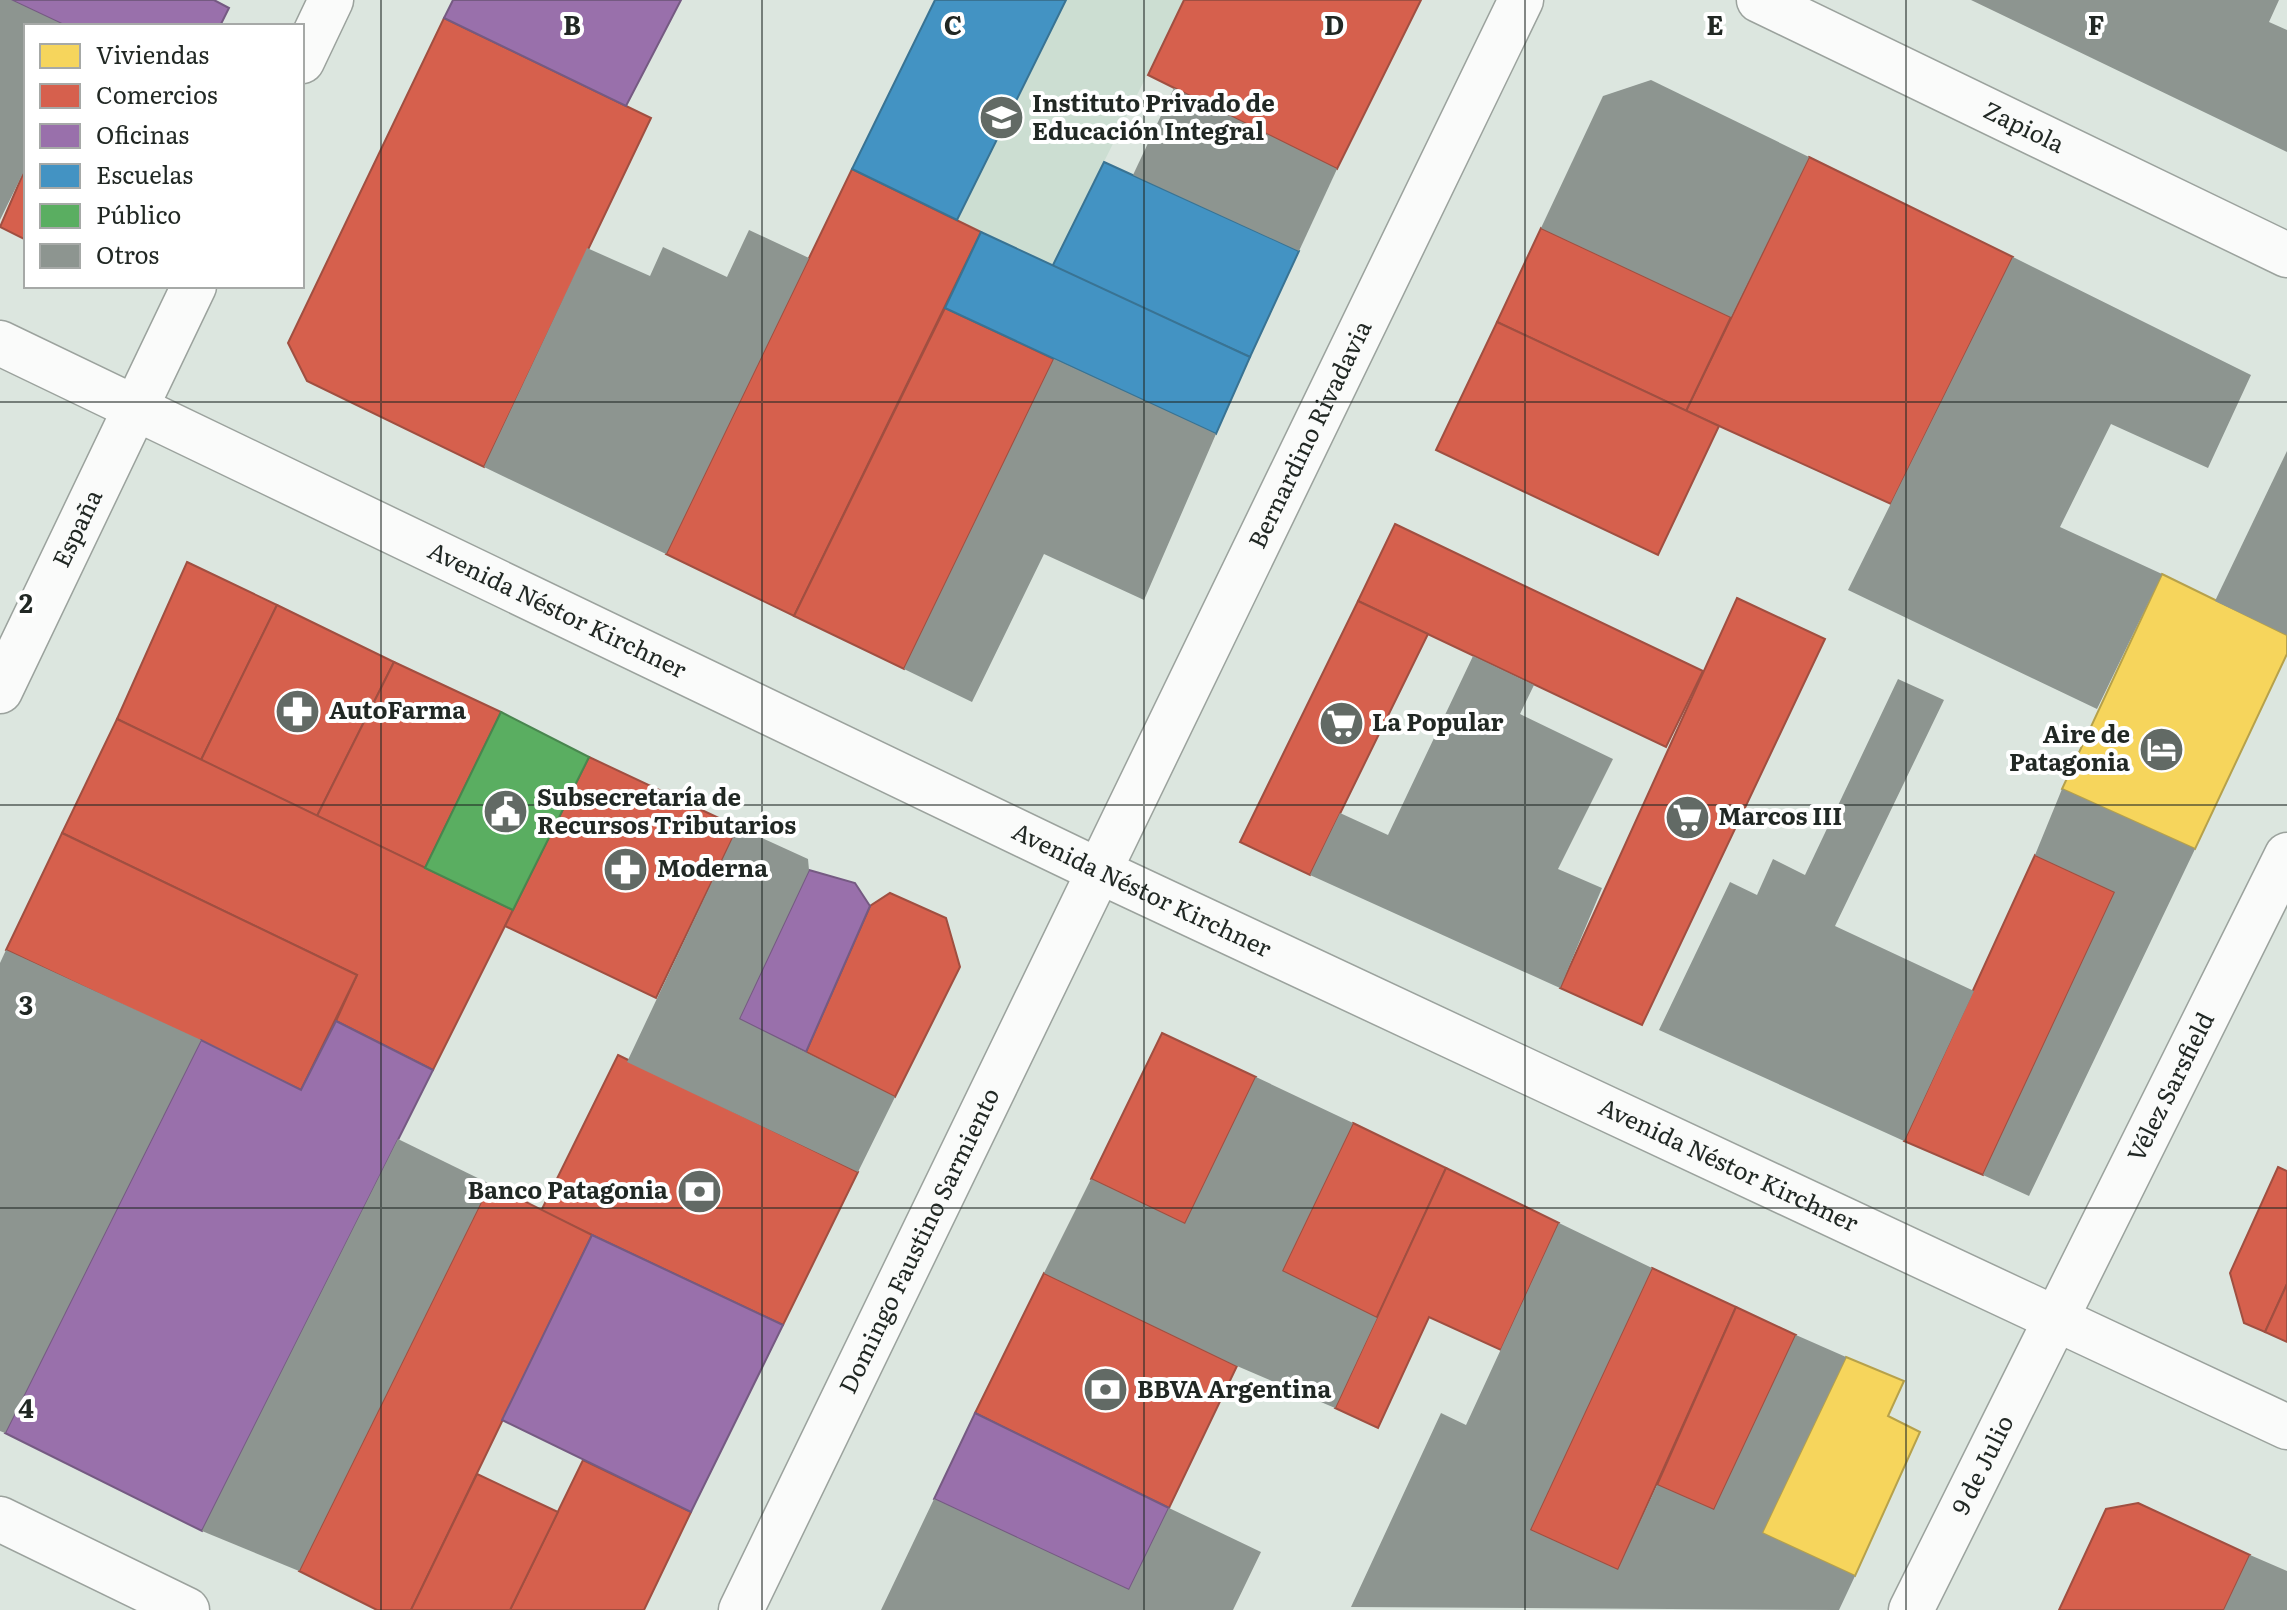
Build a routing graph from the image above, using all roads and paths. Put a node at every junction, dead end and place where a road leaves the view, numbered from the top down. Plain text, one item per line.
1 (331, 0) edge
2 (1521, 0) edge
3 (1759, 0) edge
4 (304, 57) edge
5 (2287, 255) edge
6 (193, 288) edge
7 (0, 343) edge
8 (135, 409) junction
9 (0, 691) edge
10 (2287, 855) edge
11 (1099, 871) junction
12 (2054, 1320) junction
13 (2287, 1427) edge
14 (0, 1519) edge
15 (187, 1610) edge
16 (741, 1610) edge
17 (1911, 1610) edge

1 - 4 street
2 - 11 street, Bernardino Rivadavia
3 - 5 street, Zapiola
6 - 8 street, España
7 - 8 street, Avenida Néstor Kirchner
8 - 9 street, España
8 - 11 street, Avenida Néstor Kirchner
10 - 12 street, Vélez Sarsfield
11 - 12 street, Avenida Néstor Kirchner
11 - 16 street, Domingo Faustino Sarmiento
12 - 13 street, Avenida Néstor Kirchner
12 - 17 street, 9 de Julio
14 - 15 street

